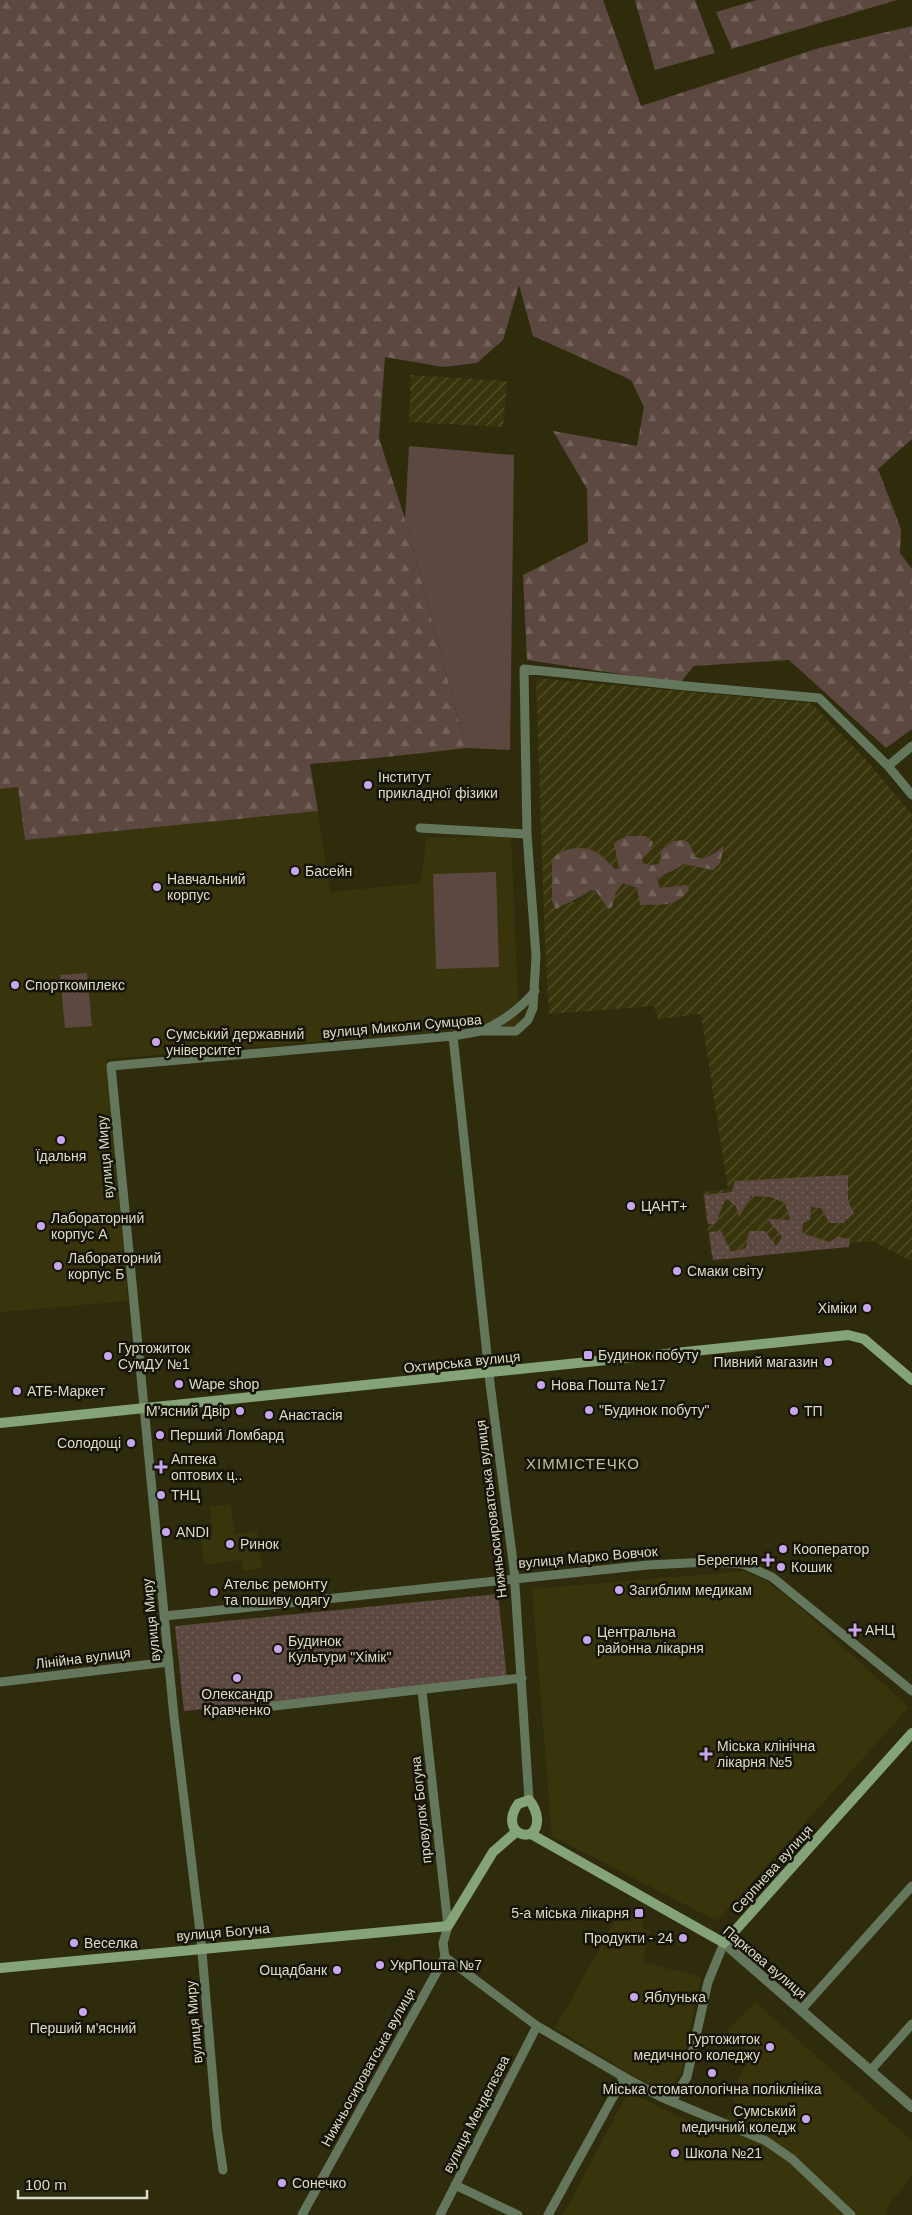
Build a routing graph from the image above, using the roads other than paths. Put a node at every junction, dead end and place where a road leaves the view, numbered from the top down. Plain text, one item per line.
1 (912, 746) edge
2 (888, 766) junction
3 (912, 795) edge
4 (420, 828) dead end
5 (526, 834) junction
6 (536, 990) junction
7 (481, 1031) junction
8 (453, 1036) junction
9 (111, 1066) joint
10 (488, 1373) junction
11 (912, 1380) edge
12 (143, 1408) junction
13 (0, 1423) edge
14 (515, 1577) junction
15 (164, 1616) junction
16 (169, 1662) junction
17 (522, 1678) junction
18 (0, 1682) edge
19 (422, 1690) junction
20 (912, 1691) edge
21 (265, 1707) dead end
22 (912, 1732) edge
23 (529, 1800) junction
24 (516, 1832) junction
25 (531, 1834) junction
26 (912, 1886) edge
27 (448, 1926) junction
28 (724, 1942) junction
29 (202, 1948) junction
30 (445, 1956) junction
31 (0, 1968) edge
32 (801, 2010) junction
33 (912, 2024) edge
34 (537, 2026) junction
35 (870, 2071) junction
36 (624, 2077) junction
37 (672, 2101) junction
38 (912, 2107) edge
39 (223, 2170) dead end
40 (455, 2185) junction
41 (302, 2215) edge
42 (440, 2215) edge
43 (518, 2215) edge
44 (548, 2215) edge
45 (851, 2215) edge

1 - 2 street
2 - 3 street
2 - 5 street
4 - 5 street
5 - 6 street
6 - 7 street
6 - 7 street, вулиця Миколи Сумцова
7 - 8 street, вулиця Миколи Сумцова
8 - 9 street, вулиця Миколи Сумцова
8 - 10 street, Нижньосироватська вулиця
9 - 12 street, вулиця Миру
10 - 11 main road, Охтирська вулиця
10 - 12 main road, Охтирська вулиця
10 - 14 street, Нижньосироватська вулиця
12 - 13 main road, Охтирська вулиця
12 - 15 street, вулиця Миру
14 - 15 street, вулиця Марко Вовчок
14 - 17 street, Нижньосироватська вулиця
14 - 20 street, вулиця Марко Вовчок
15 - 16 street, вулиця Миру
16 - 18 street, Лінійна вулиця
16 - 29 street, вулиця Миру
17 - 19 street
17 - 23 street, Нижньосироватська вулиця
19 - 21 street
19 - 27 street, провулок Богуна
22 - 28 main road, Серпнева вулиця
23 - 24 main road
23 - 25 main road, Нижньосироватська вулиця
24 - 25 main road
24 - 27 main road, Нижньосироватська вулиця
25 - 28 main road, Паркова вулиця
26 - 32 street
27 - 29 main road, вулиця Богуна
27 - 30 street, Нижньосироватська вулиця
28 - 32 street, Паркова вулиця
28 - 37 street, Серпнева вулиця
29 - 31 main road, вулиця Богуна
29 - 39 street, вулиця Миру
30 - 34 street
30 - 41 street, Нижньосироватська вулиця
32 - 35 street, Паркова вулиця
33 - 35 street
34 - 36 street
34 - 40 street, вулиця Менделєєва
35 - 38 street, Паркова вулиця
36 - 37 street
36 - 44 street
37 - 45 street
40 - 42 street, вулиця Менделєєва
40 - 43 street

